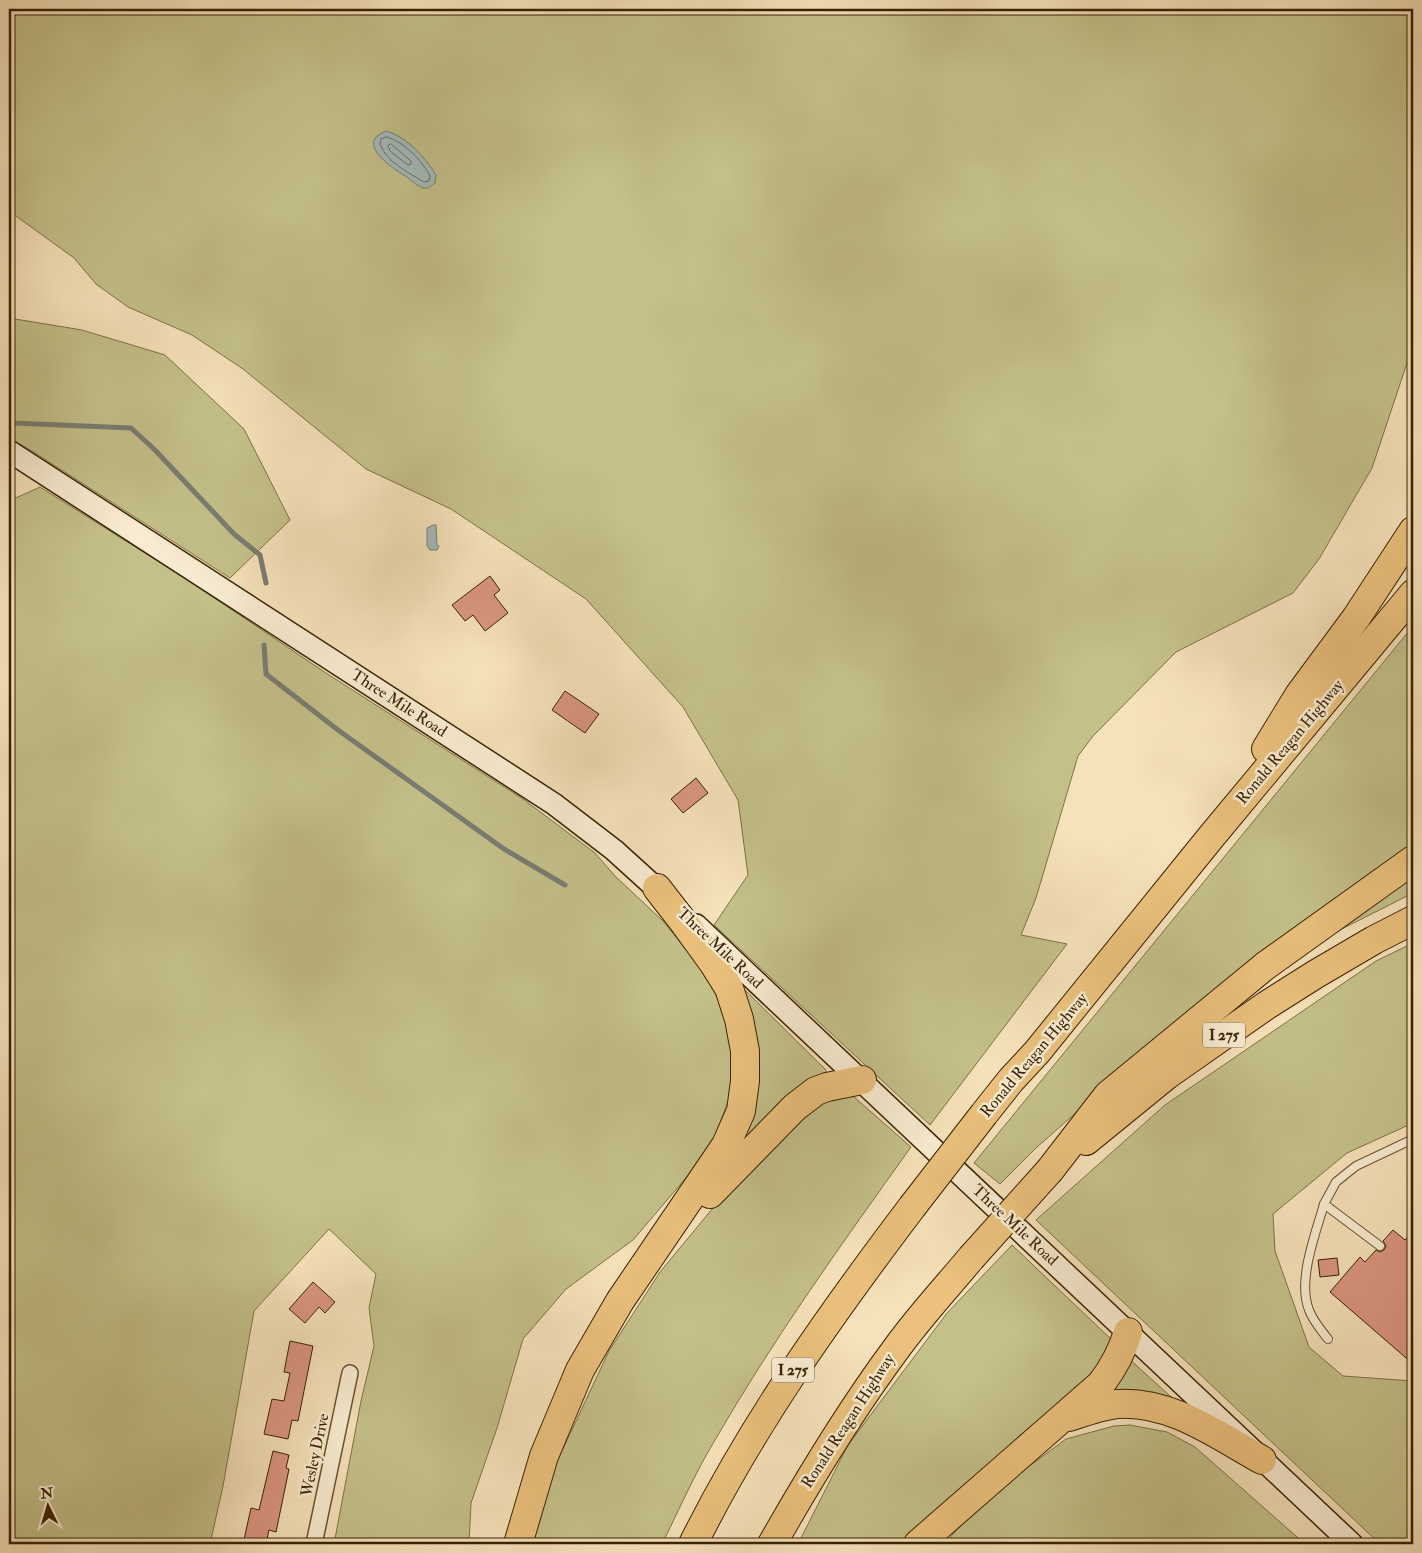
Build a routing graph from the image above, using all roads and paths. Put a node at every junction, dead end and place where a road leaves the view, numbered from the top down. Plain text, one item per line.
1 (9, 451) edge
2 (1413, 531) edge
3 (1413, 594) edge
4 (1211, 837) junction
5 (1413, 860) edge
6 (657, 888) junction
7 (1413, 920) edge
8 (862, 1080) junction
9 (1413, 1138) edge
10 (1050, 1170) junction
11 (1324, 1204) junction
12 (664, 1238) junction
13 (1380, 1246) dead end
14 (1128, 1332) junction
15 (1328, 1339) dead end
16 (350, 1373) dead end
17 (1062, 1419) junction
18 (1262, 1460) junction
19 (314, 1544) edge
20 (518, 1544) edge
21 (693, 1544) edge
22 (772, 1544) edge
23 (918, 1544) edge
24 (1352, 1544) edge

1 - 6 street, Three Mile Road
2 - 4 highway
3 - 4 highway, Ronald Reagan Highway / I 275
4 - 21 highway, Ronald Reagan Highway / I 275, bridge
5 - 10 highway
6 - 8 street, Three Mile Road
6 - 12 highway
7 - 10 highway, I 275
8 - 12 highway
8 - 14 street, Three Mile Road
9 - 11 lane
10 - 22 highway, Ronald Reagan Highway / I 275, bridge
11 - 13 lane
11 - 15 lane
12 - 20 highway
14 - 17 highway
14 - 18 street, Three Mile Road
16 - 19 street, Wesley Drive
17 - 18 highway
17 - 23 highway
18 - 24 street, Three Mile Road

